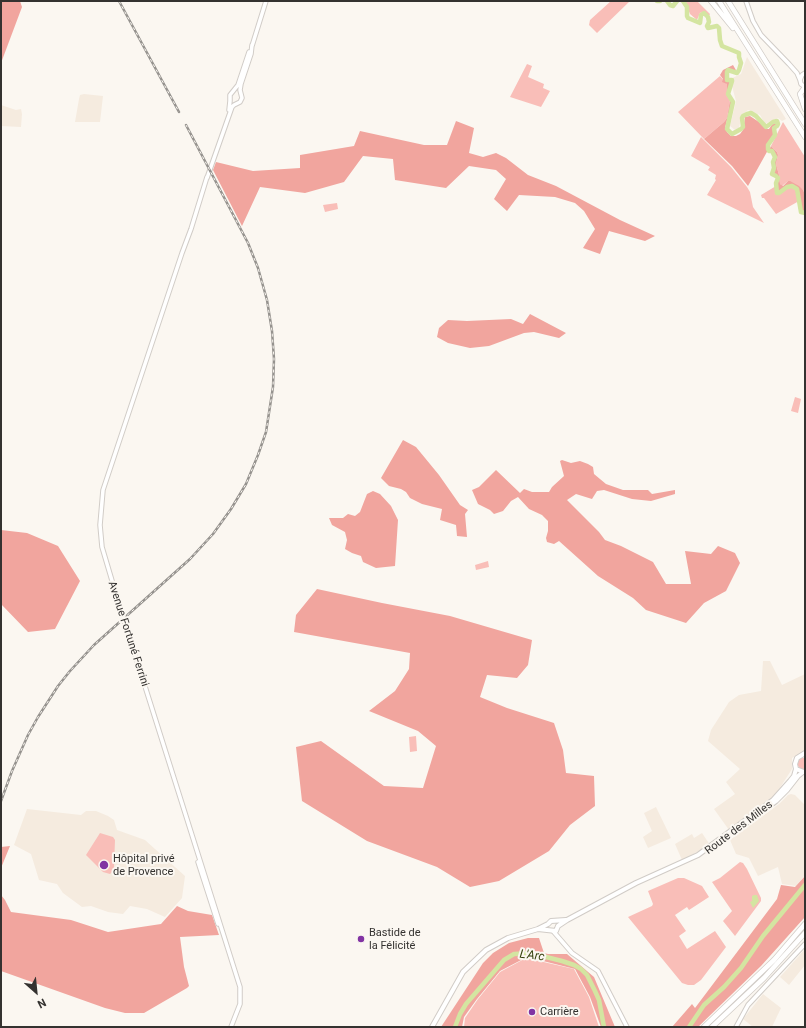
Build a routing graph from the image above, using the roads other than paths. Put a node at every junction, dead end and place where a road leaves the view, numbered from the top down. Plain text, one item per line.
1 (266, 1) edge
2 (711, 1) edge
3 (719, 1) edge
4 (728, 1) edge
5 (746, 1) edge
6 (252, 45) junction
7 (789, 64) junction
8 (805, 73) edge
9 (800, 80) junction
10 (805, 87) edge
11 (775, 89) junction
12 (234, 91) junction
13 (241, 94) junction
14 (230, 101) junction
15 (237, 103) junction
16 (805, 109) edge
17 (805, 124) edge
18 (805, 137) edge
19 (214, 159) junction
20 (805, 754) edge
21 (796, 769) junction
22 (804, 772) edge
23 (665, 871) junction
24 (567, 920) junction
25 (556, 921) junction
26 (548, 924) junction
27 (805, 924) edge
28 (538, 929) junction
29 (555, 929) junction
30 (805, 933) edge
31 (805, 944) edge
32 (231, 1027) edge
33 (432, 1027) edge
34 (627, 1027) edge
35 (704, 1027) edge
36 (712, 1027) edge
37 (736, 1027) edge

1 - 6 main road
2 - 11 highway
3 - 11 highway
4 - 17 highway
5 - 7 main road
6 - 12 main road
6 - 13 main road
7 - 8 main road
7 - 9 main road
8 - 9 main road
9 - 10 main road
10 - 16 highway
11 - 18 highway
12 - 13 main road
12 - 14 main road
13 - 15 main road
14 - 15 main road
14 - 19 main road, Avenue Fortuné Ferrini
15 - 19 main road, Avenue Fortuné Ferrini
19 - 32 main road, Avenue Fortuné Ferrini, bridge
20 - 21 main road, Route des Milles
21 - 22 main road
21 - 23 main road, Route des Milles
22 - 23 main road, Route des Milles
23 - 24 main road, Route des Milles
24 - 25 main road
24 - 29 main road, Route des Milles
25 - 26 main road
25 - 29 main road
26 - 28 main road
26 - 29 main road
27 - 35 highway
28 - 29 main road
28 - 33 main road
29 - 34 main road
30 - 36 highway
31 - 37 main road

